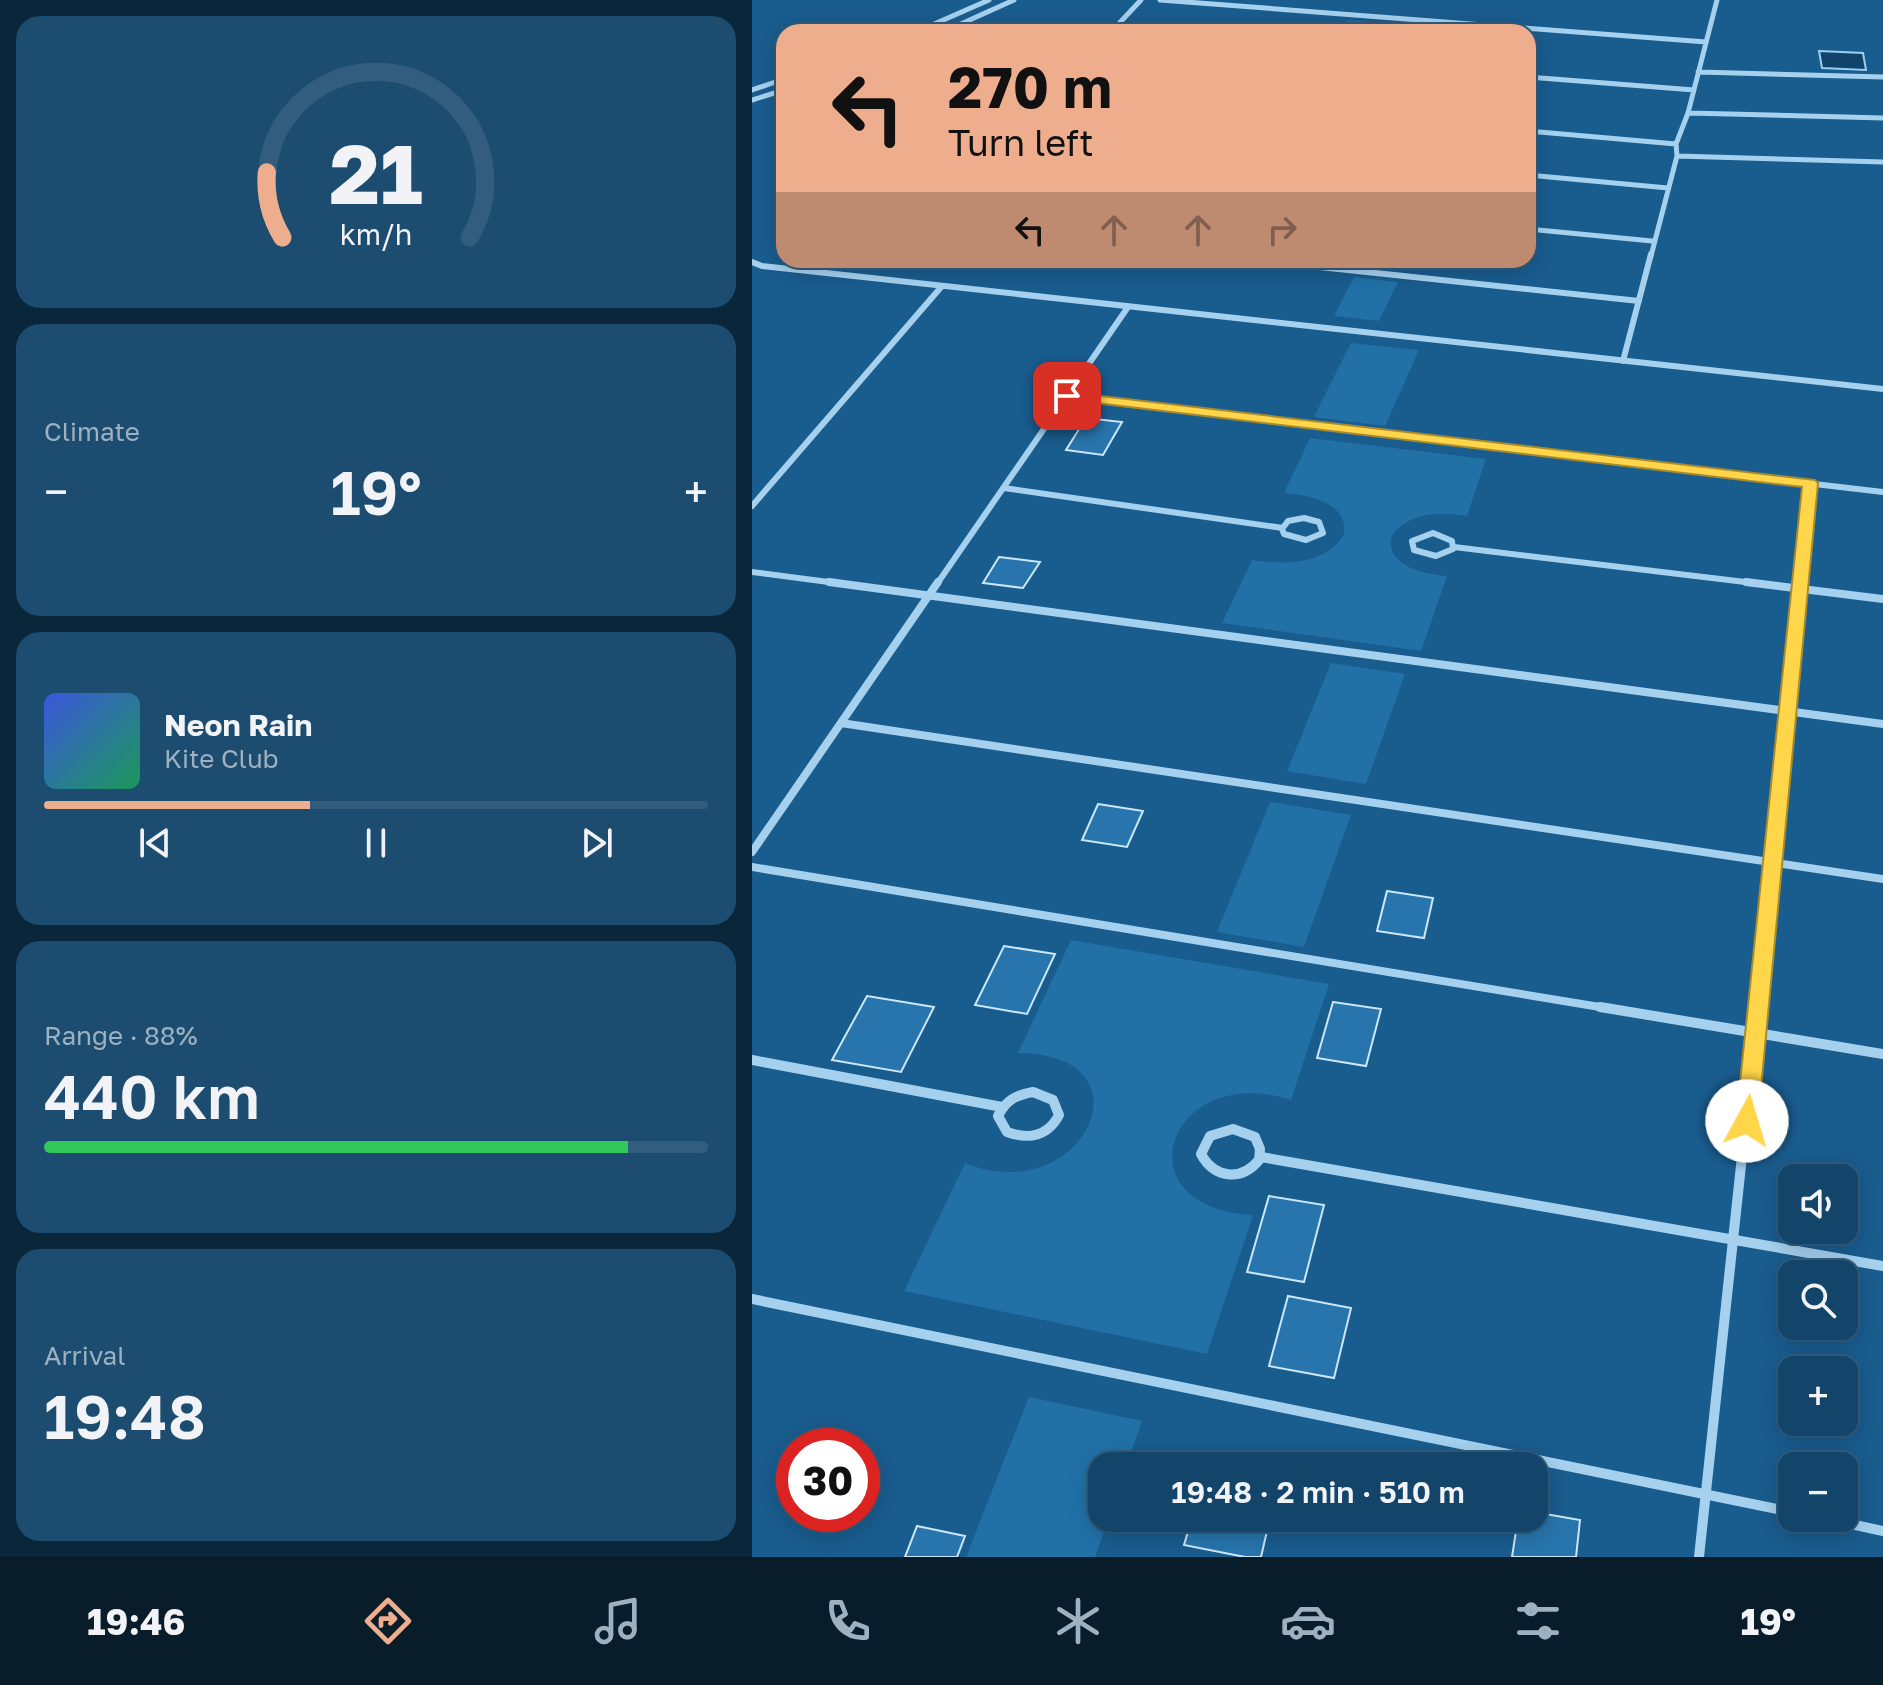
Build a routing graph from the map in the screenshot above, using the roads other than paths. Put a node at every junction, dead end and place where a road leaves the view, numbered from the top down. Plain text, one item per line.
1 (989, 0) edge
2 (1014, 0) edge
3 (1141, 0) edge
4 (1160, 0) edge
5 (1717, 0) edge
6 (934, 24) edge
7 (961, 24) edge
8 (1118, 24) edge
9 (1472, 24) edge
10 (1536, 29) edge
11 (1706, 42) junction
12 (1698, 72) junction
13 (1883, 77) edge
14 (1536, 78) edge
15 (776, 82) edge
16 (752, 90) edge
17 (1694, 90) junction
18 (776, 92) edge
19 (752, 100) edge
20 (1688, 113) junction
21 (1883, 118) edge
22 (1536, 132) edge
23 (1676, 144) junction
24 (1677, 156) junction
25 (1883, 162) edge
26 (1536, 176) edge
27 (1668, 188) junction
28 (1536, 230) edge
29 (1652, 241) junction
30 (752, 262) edge
31 (776, 268) edge
32 (780, 268) edge
33 (1329, 268) edge
34 (942, 286) junction
35 (1639, 301) junction
36 (1128, 307) junction
37 (1623, 361) junction
38 (1883, 389) edge
39 (1067, 396) junction
40 (1810, 483) junction
41 (1004, 488) junction
42 (1883, 492) edge
43 (752, 506) edge
44 (1283, 528) junction
45 (1454, 547) junction
46 (752, 572) edge
47 (1800, 588) junction
48 (930, 594) junction
49 (1883, 599) edge
50 (1788, 711) junction
51 (841, 723) junction
52 (1883, 724) edge
53 (752, 852) edge
54 (1772, 864) junction
55 (752, 867) edge
56 (1883, 879) edge
57 (1756, 1033) junction
58 (1883, 1054) edge
59 (752, 1060) edge
60 (1002, 1107) junction
61 (1261, 1157) junction
62 (1735, 1238) junction
63 (1883, 1266) edge
64 (752, 1299) edge
65 (1708, 1494) junction
66 (1778, 1509) edge
67 (1858, 1526) edge
68 (1883, 1531) edge
69 (1699, 1557) edge

1 - 6 street
2 - 7 street
3 - 8 street
4 - 9 street
5 - 11 street
10 - 11 street
11 - 12 street
12 - 13 street
12 - 17 street
14 - 17 street
15 - 16 street
17 - 20 street
18 - 19 street
20 - 21 street
20 - 23 street
22 - 23 street
23 - 24 street
24 - 25 street
24 - 27 street
26 - 27 street
27 - 29 street
28 - 29 street
29 - 35 street
30 - 31 street
32 - 34 street
33 - 35 street
34 - 36 street
34 - 43 street
35 - 37 street
36 - 37 street
36 - 39 street
37 - 38 street
39 - 40 street
39 - 41 street
40 - 42 street
40 - 47 street
41 - 44 street
41 - 48 street
44 - 44 street
45 - 45 street
45 - 47 street
46 - 48 street
47 - 49 street
47 - 50 street
48 - 50 street
48 - 51 street
50 - 52 street
50 - 54 street
51 - 53 street
51 - 54 street
54 - 56 street
54 - 57 street
55 - 57 street
57 - 58 street
57 - 62 street
59 - 60 street
60 - 60 street
61 - 61 street
61 - 62 street
62 - 63 street
62 - 65 street
64 - 65 street
65 - 66 street
65 - 69 street
67 - 68 street

